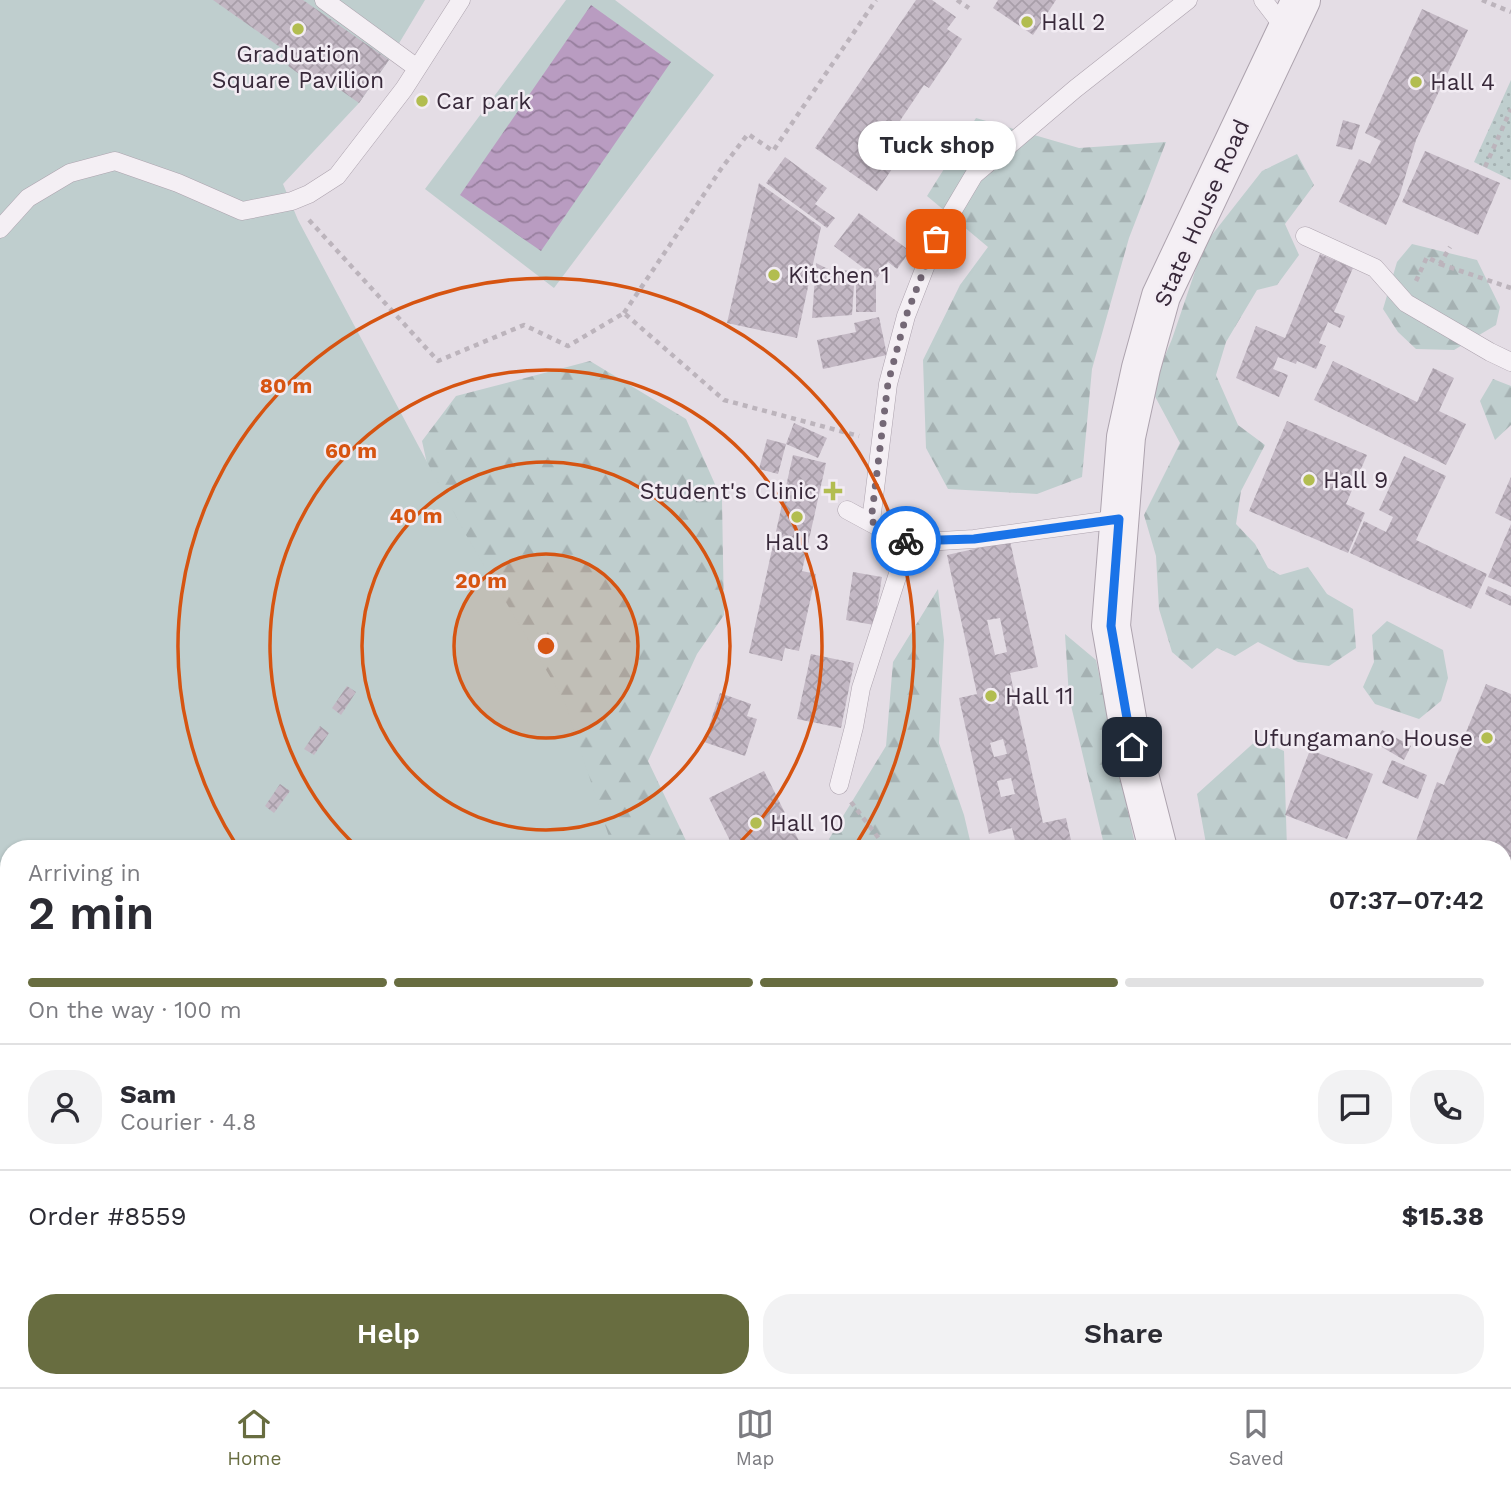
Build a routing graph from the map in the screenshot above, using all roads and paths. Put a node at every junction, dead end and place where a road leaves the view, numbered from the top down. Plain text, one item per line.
1 (324, 0) edge
2 (461, 0) edge
3 (876, 0) edge
4 (957, 0) edge
5 (1188, 0) edge
6 (1263, 0) edge
7 (1482, 0) edge
8 (969, 8) dead end
9 (1511, 12) edge
10 (1294, 15) edge
11 (417, 68) junction
12 (1511, 109) edge
13 (1485, 167) dead end
14 (292, 201) junction
15 (0, 229) edge
16 (1305, 236) dead end
17 (1450, 247) dead end
18 (1440, 264) junction
19 (1511, 288) edge
20 (1406, 303) junction
21 (624, 313) junction
22 (1511, 362) edge
23 (879, 444) junction
24 (847, 510) dead end
25 (1119, 519) junction
26 (871, 521) junction
27 (908, 542) junction
28 (838, 785) joint
29 (880, 840) edge
30 (1155, 840) edge

1 - 11 lane
2 - 11 lane
3 - 21 path
4 - 8 path
5 - 23 lane
6 - 10 lane
7 - 9 path
10 - 25 street, State House Road
11 - 14 lane
12 - 13 path
14 - 15 lane
14 - 21 path
16 - 20 lane
17 - 18 path
18 - 19 path
18 - 20 path
20 - 22 lane
21 - 23 path
23 - 26 lane
24 - 26 lane
25 - 27 lane
25 - 30 street, State House Road
26 - 27 lane
27 - 28 lane
28 - 29 path

